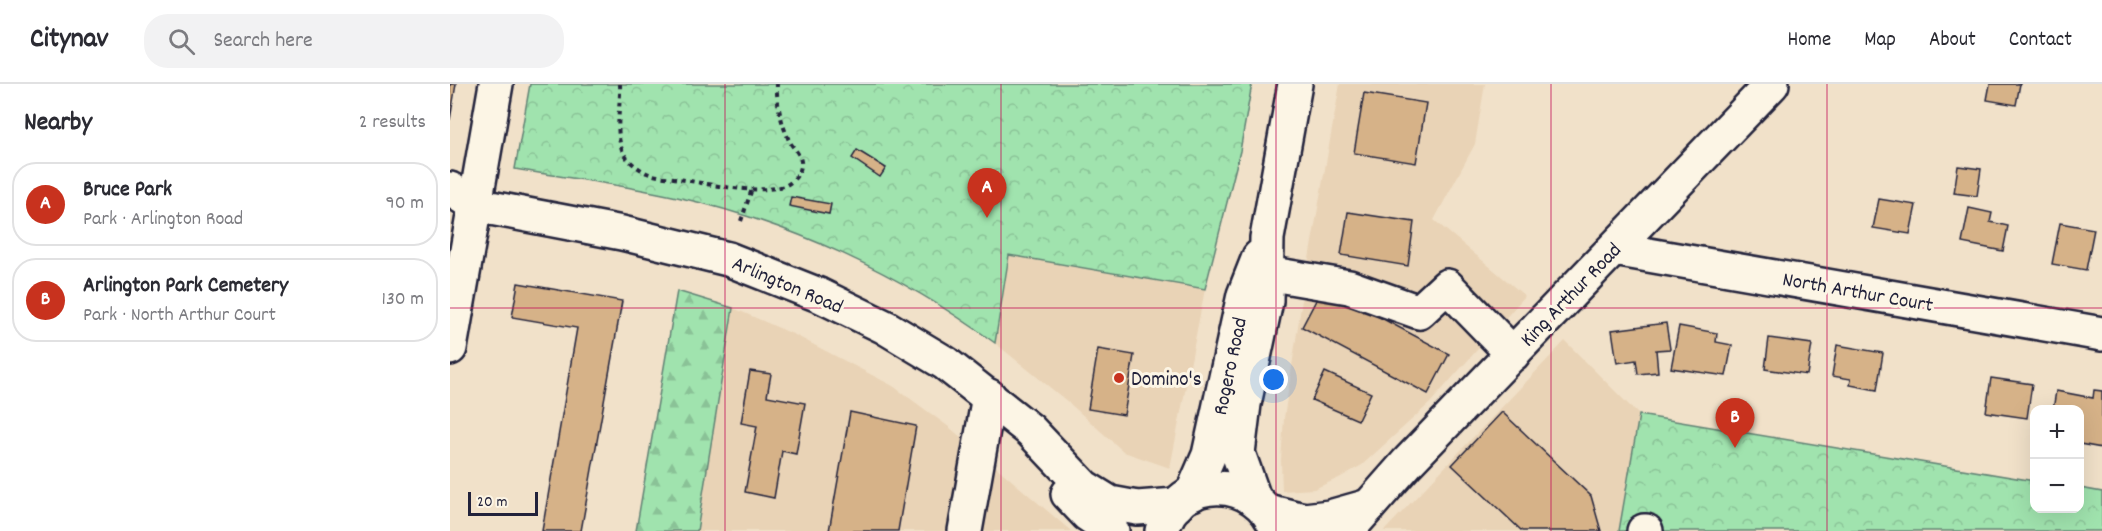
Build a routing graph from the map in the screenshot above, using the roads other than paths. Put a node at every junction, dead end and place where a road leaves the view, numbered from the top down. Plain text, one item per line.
1 (496, 84) edge
2 (1295, 84) edge
3 (1772, 84) edge
4 (458, 203) edge
5 (1267, 238) junction
6 (1614, 249) junction
7 (1266, 273) junction
8 (2102, 334) edge
9 (450, 348) edge
10 (1513, 354) junction
11 (989, 396) junction
12 (1057, 458) junction
13 (1369, 506) junction
14 (1177, 510) edge
15 (1266, 513) edge
16 (965, 531) edge
17 (1112, 531) edge
18 (1347, 531) edge

1 - 4 main road
2 - 5 main road, Rogero Road
3 - 6 main road, King Arthur Road
4 - 9 main road
4 - 11 main road, Arlington Road
5 - 7 main road, Rogero Road
5 - 14 main road, Rogero Road
6 - 8 main road, North Arthur Court
6 - 10 main road, King Arthur Road
7 - 10 main road
7 - 15 main road, Rogero Road
10 - 13 main road, King Arthur Road
11 - 12 main road, Arlington Road
11 - 16 main road
12 - 14 main road, Arlington Road
12 - 17 main road, Arlington Road
13 - 15 main road
13 - 18 main road, King Arthur Road
14 - 15 main road, Arlington Road

